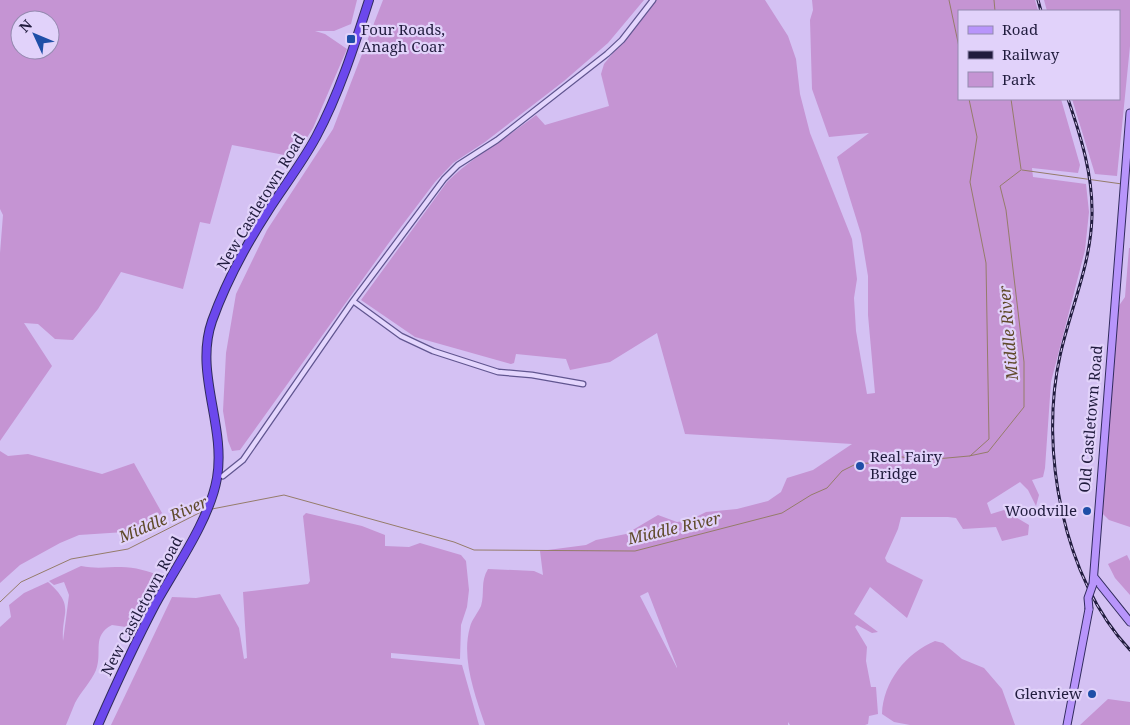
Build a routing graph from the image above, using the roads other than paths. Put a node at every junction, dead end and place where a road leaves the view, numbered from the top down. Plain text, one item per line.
1 (369, 0) edge
2 (653, 0) edge
3 (1130, 113) edge
4 (353, 301) junction
5 (583, 384) dead end
6 (223, 476) dead end
7 (1093, 581) junction
8 (1130, 622) edge
9 (98, 725) edge
10 (1067, 725) edge

1 - 9 highway, New Castletown Road
2 - 4 street
3 - 7 main road, Old Castletown Road
4 - 5 street
4 - 6 street
7 - 8 main road
7 - 10 main road, Old Castletown Road, bridge

